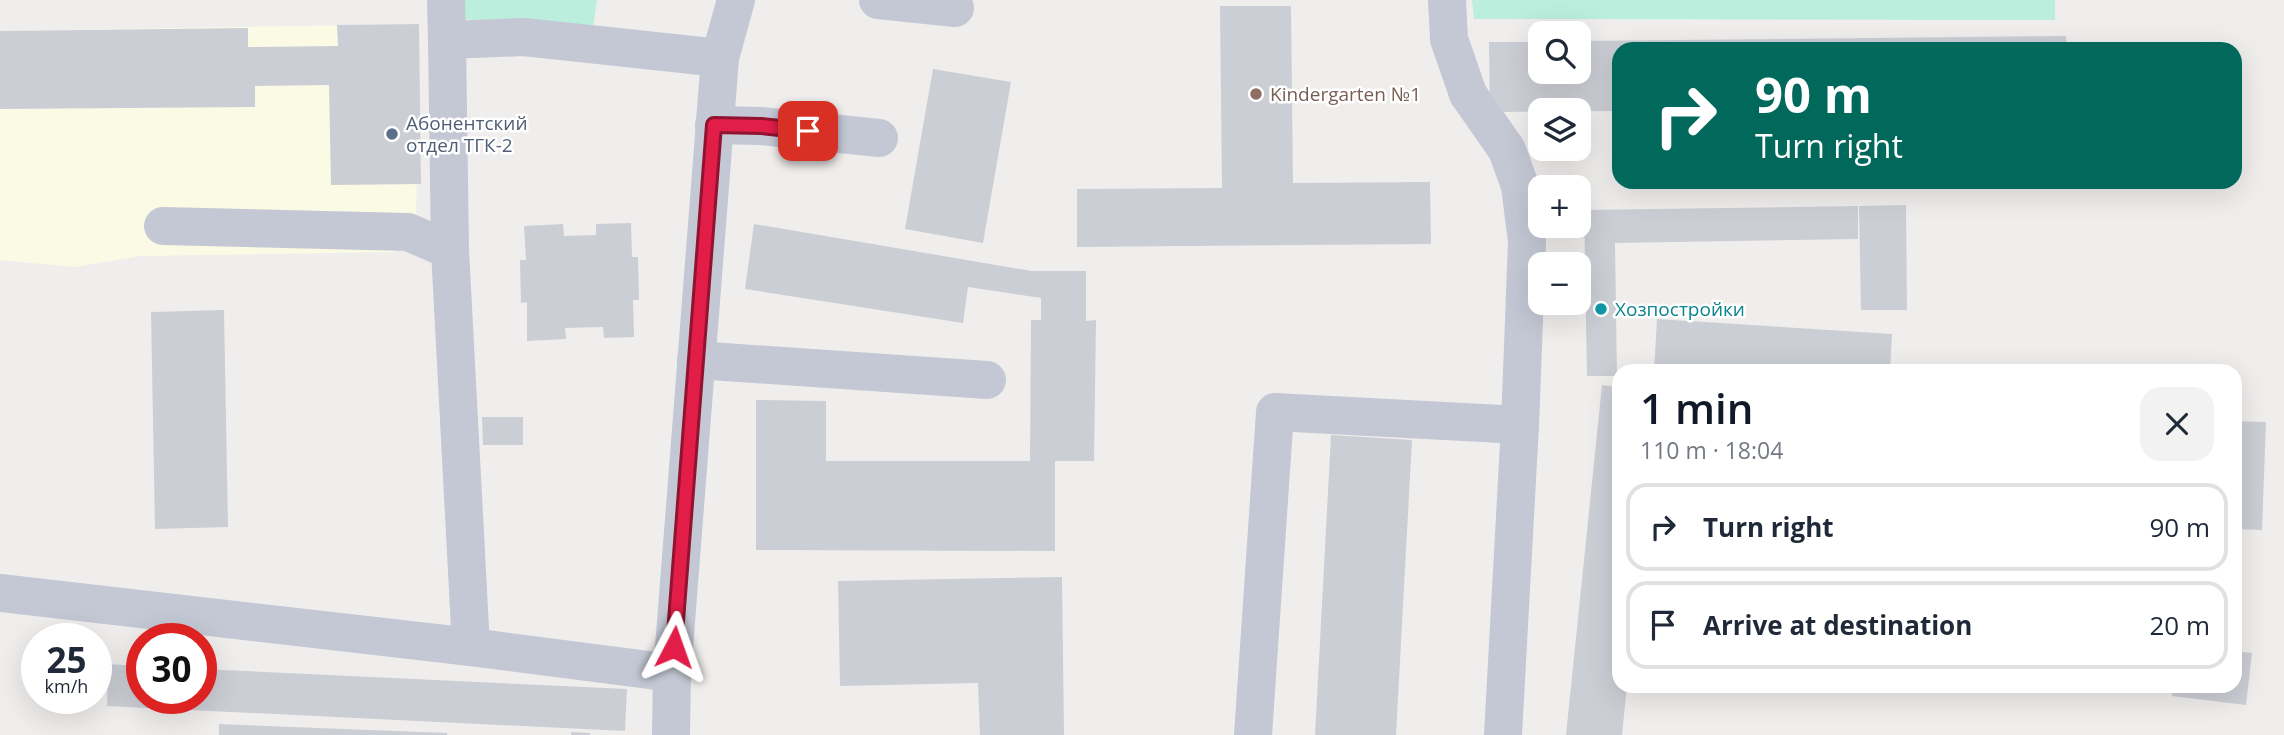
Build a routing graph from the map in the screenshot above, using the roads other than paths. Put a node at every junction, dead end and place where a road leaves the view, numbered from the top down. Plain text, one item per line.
1 (446, 0) edge
2 (736, 0) edge
3 (878, 0) edge
4 (1447, 0) edge
5 (955, 8) dead end
6 (447, 40) junction
7 (720, 58) junction
8 (714, 125) junction
9 (879, 138) dead end
10 (163, 226) dead end
11 (450, 250) junction
12 (696, 360) junction
13 (987, 380) dead end
14 (1520, 425) junction
15 (0, 593) edge
16 (471, 647) junction
17 (671, 673) junction
18 (671, 735) edge
19 (1254, 735) edge
20 (1503, 735) edge

1 - 6 street
2 - 7 street
3 - 5 street
4 - 14 street
6 - 7 street
6 - 11 street
7 - 8 street
8 - 9 street
8 - 12 street
10 - 11 street
11 - 16 street
12 - 13 street
12 - 17 street
14 - 19 street
14 - 20 street
15 - 16 street
16 - 17 street
17 - 18 street

